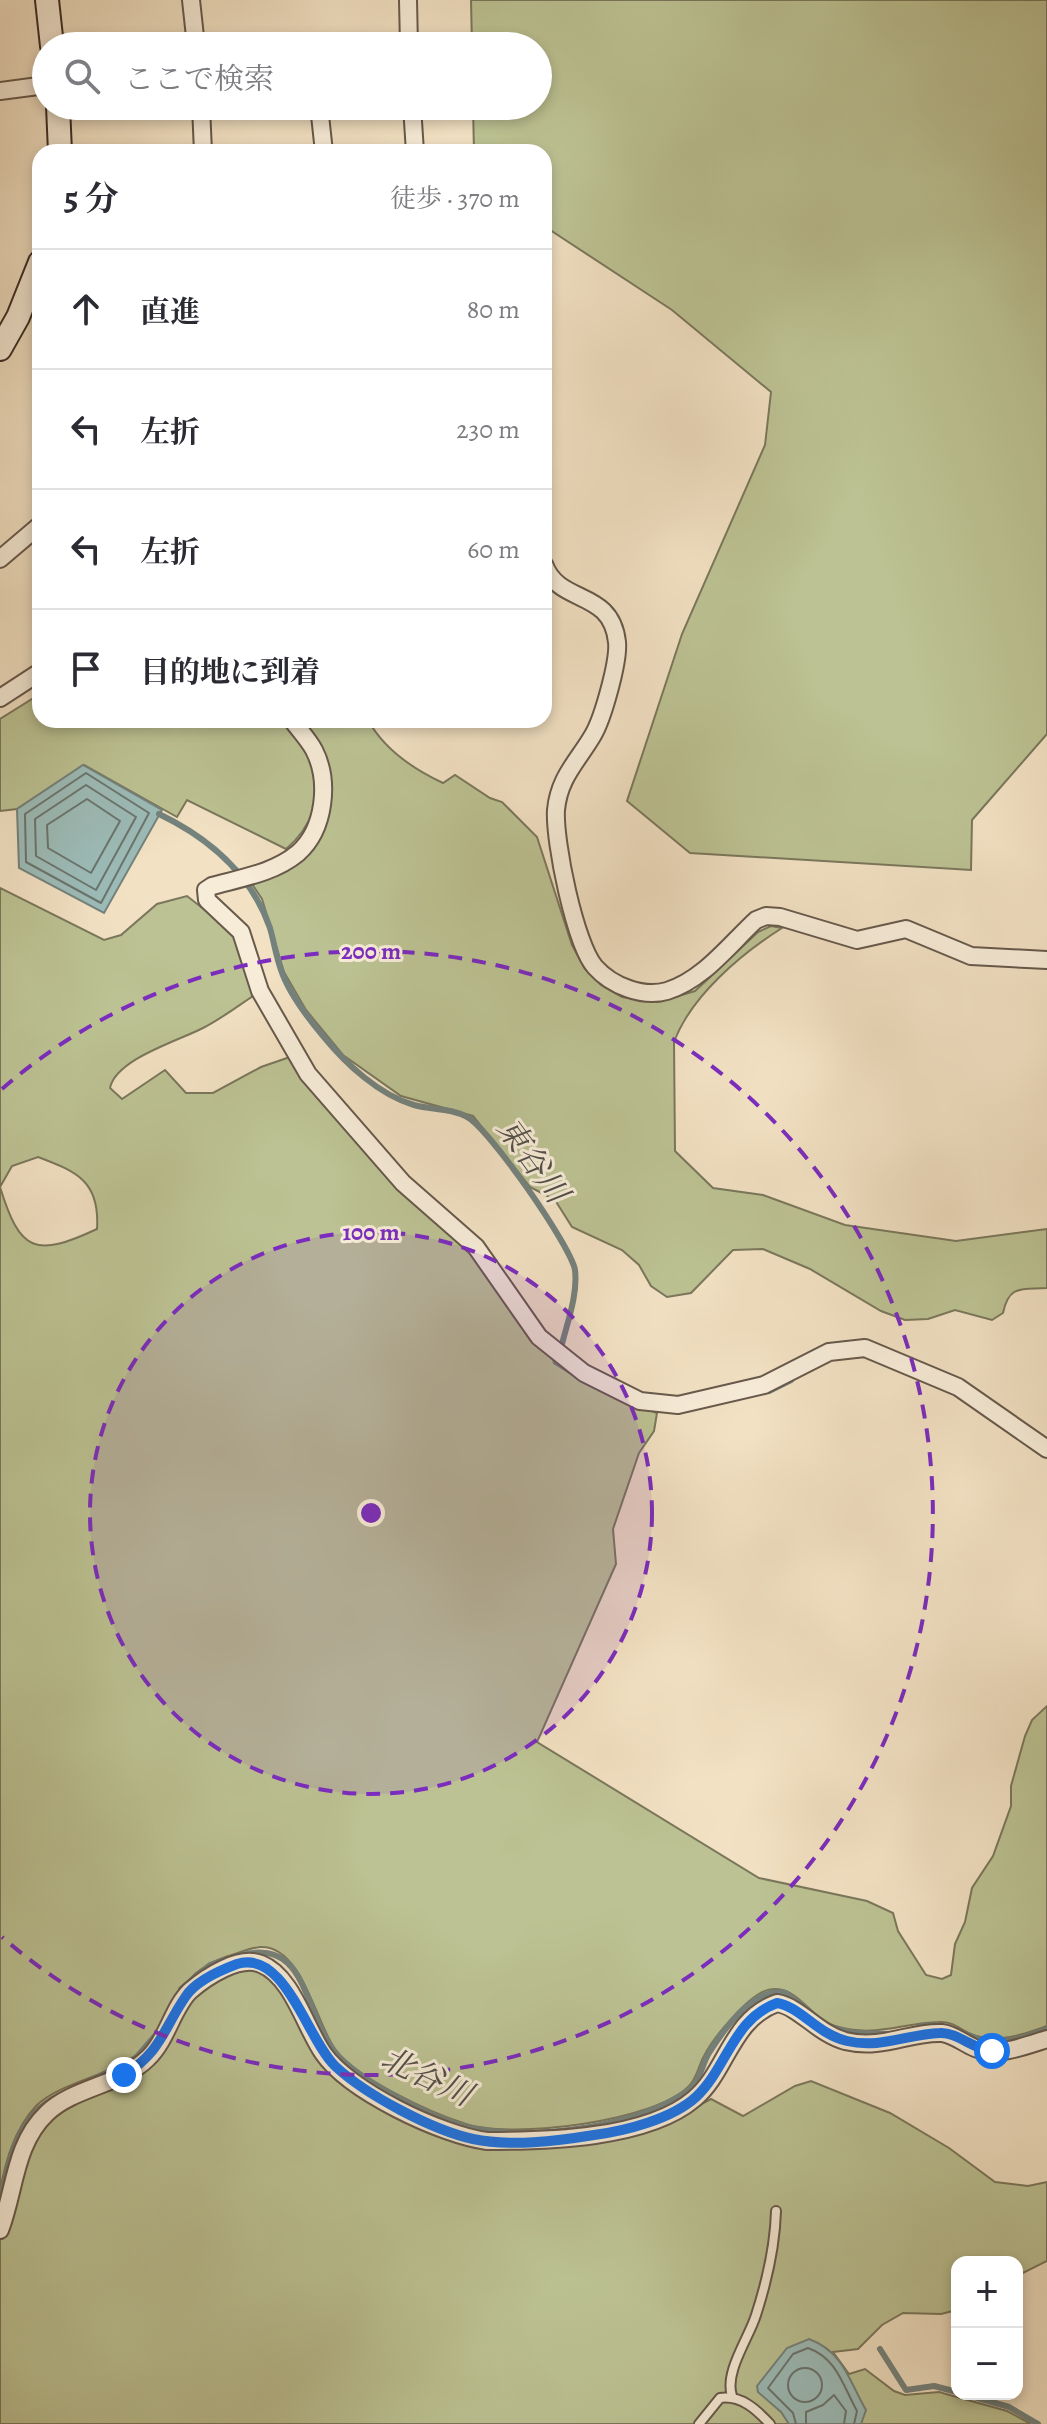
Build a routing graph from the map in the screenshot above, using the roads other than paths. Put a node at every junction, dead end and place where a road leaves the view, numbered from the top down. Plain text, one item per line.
1 (47, 0) edge
2 (191, 0) edge
3 (408, 0) edge
4 (50, 32) edge
5 (194, 32) edge
6 (409, 32) edge
7 (32, 87) edge
8 (0, 91) edge
9 (59, 120) edge
10 (202, 120) edge
11 (321, 120) edge
12 (413, 120) edge
13 (60, 144) edge
14 (203, 144) edge
15 (323, 144) edge
16 (414, 144) edge
17 (32, 282) edge
18 (0, 349) edge
19 (32, 532) edge
20 (0, 559) edge
21 (552, 582) edge
22 (32, 677) edge
23 (0, 698) edge
24 (298, 728) edge
25 (1047, 960) edge
26 (1047, 1449) edge
27 (1047, 2039) edge
28 (776, 2211) dead end
29 (0, 2230) edge
30 (732, 2396) junction
31 (699, 2424) edge
32 (770, 2424) edge

1 - 4 street
2 - 5 street
3 - 6 street
7 - 8 street
9 - 13 street
10 - 14 street
11 - 15 street
12 - 16 street
17 - 18 street
19 - 20 street
21 - 25 street
22 - 23 street
24 - 26 street
27 - 29 street
28 - 30 lane
30 - 31 lane
30 - 32 lane

